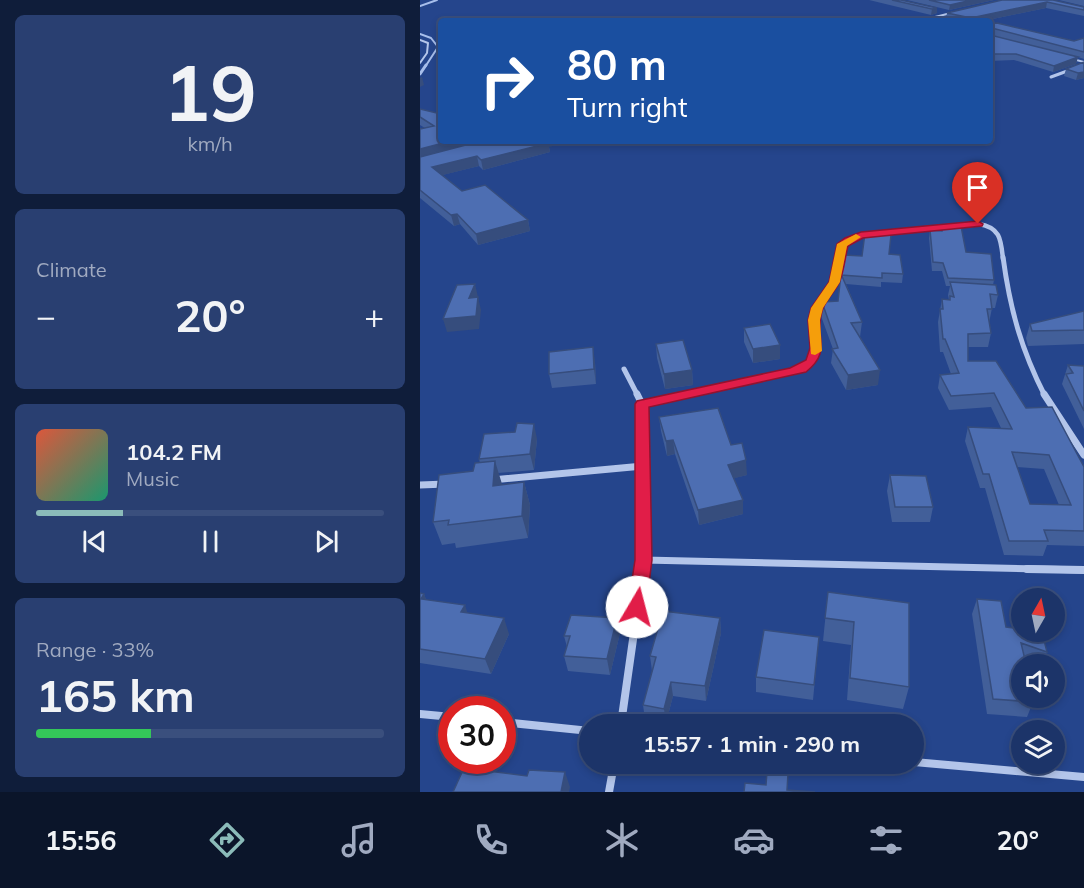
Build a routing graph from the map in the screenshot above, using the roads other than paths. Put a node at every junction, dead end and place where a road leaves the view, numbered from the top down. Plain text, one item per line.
1 (938, 11) edge
2 (959, 11) edge
3 (950, 13) junction
4 (931, 18) edge
5 (420, 40) edge
6 (1063, 56) edge
7 (1084, 62) edge
8 (420, 63) edge
9 (1073, 69) edge
10 (1051, 77) dead end
11 (624, 369) dead end
12 (642, 404) junction
13 (1084, 455) edge
14 (643, 466) junction
15 (483, 481) edge
16 (450, 483) edge
17 (420, 485) edge
18 (644, 560) junction
19 (1084, 570) edge
20 (420, 714) edge
21 (622, 714) edge
22 (438, 716) edge
23 (516, 723) edge
24 (579, 730) edge
25 (924, 763) edge
26 (612, 774) edge
27 (1084, 777) edge
28 (609, 792) edge

1 - 3 street
2 - 3 street
3 - 4 street
5 - 8 street
6 - 7 street
9 - 10 street
11 - 12 street
12 - 13 street
12 - 14 street
14 - 15 street
14 - 18 street
16 - 17 street
18 - 19 street
18 - 21 street
20 - 22 street
23 - 24 street
25 - 27 street
26 - 28 street

